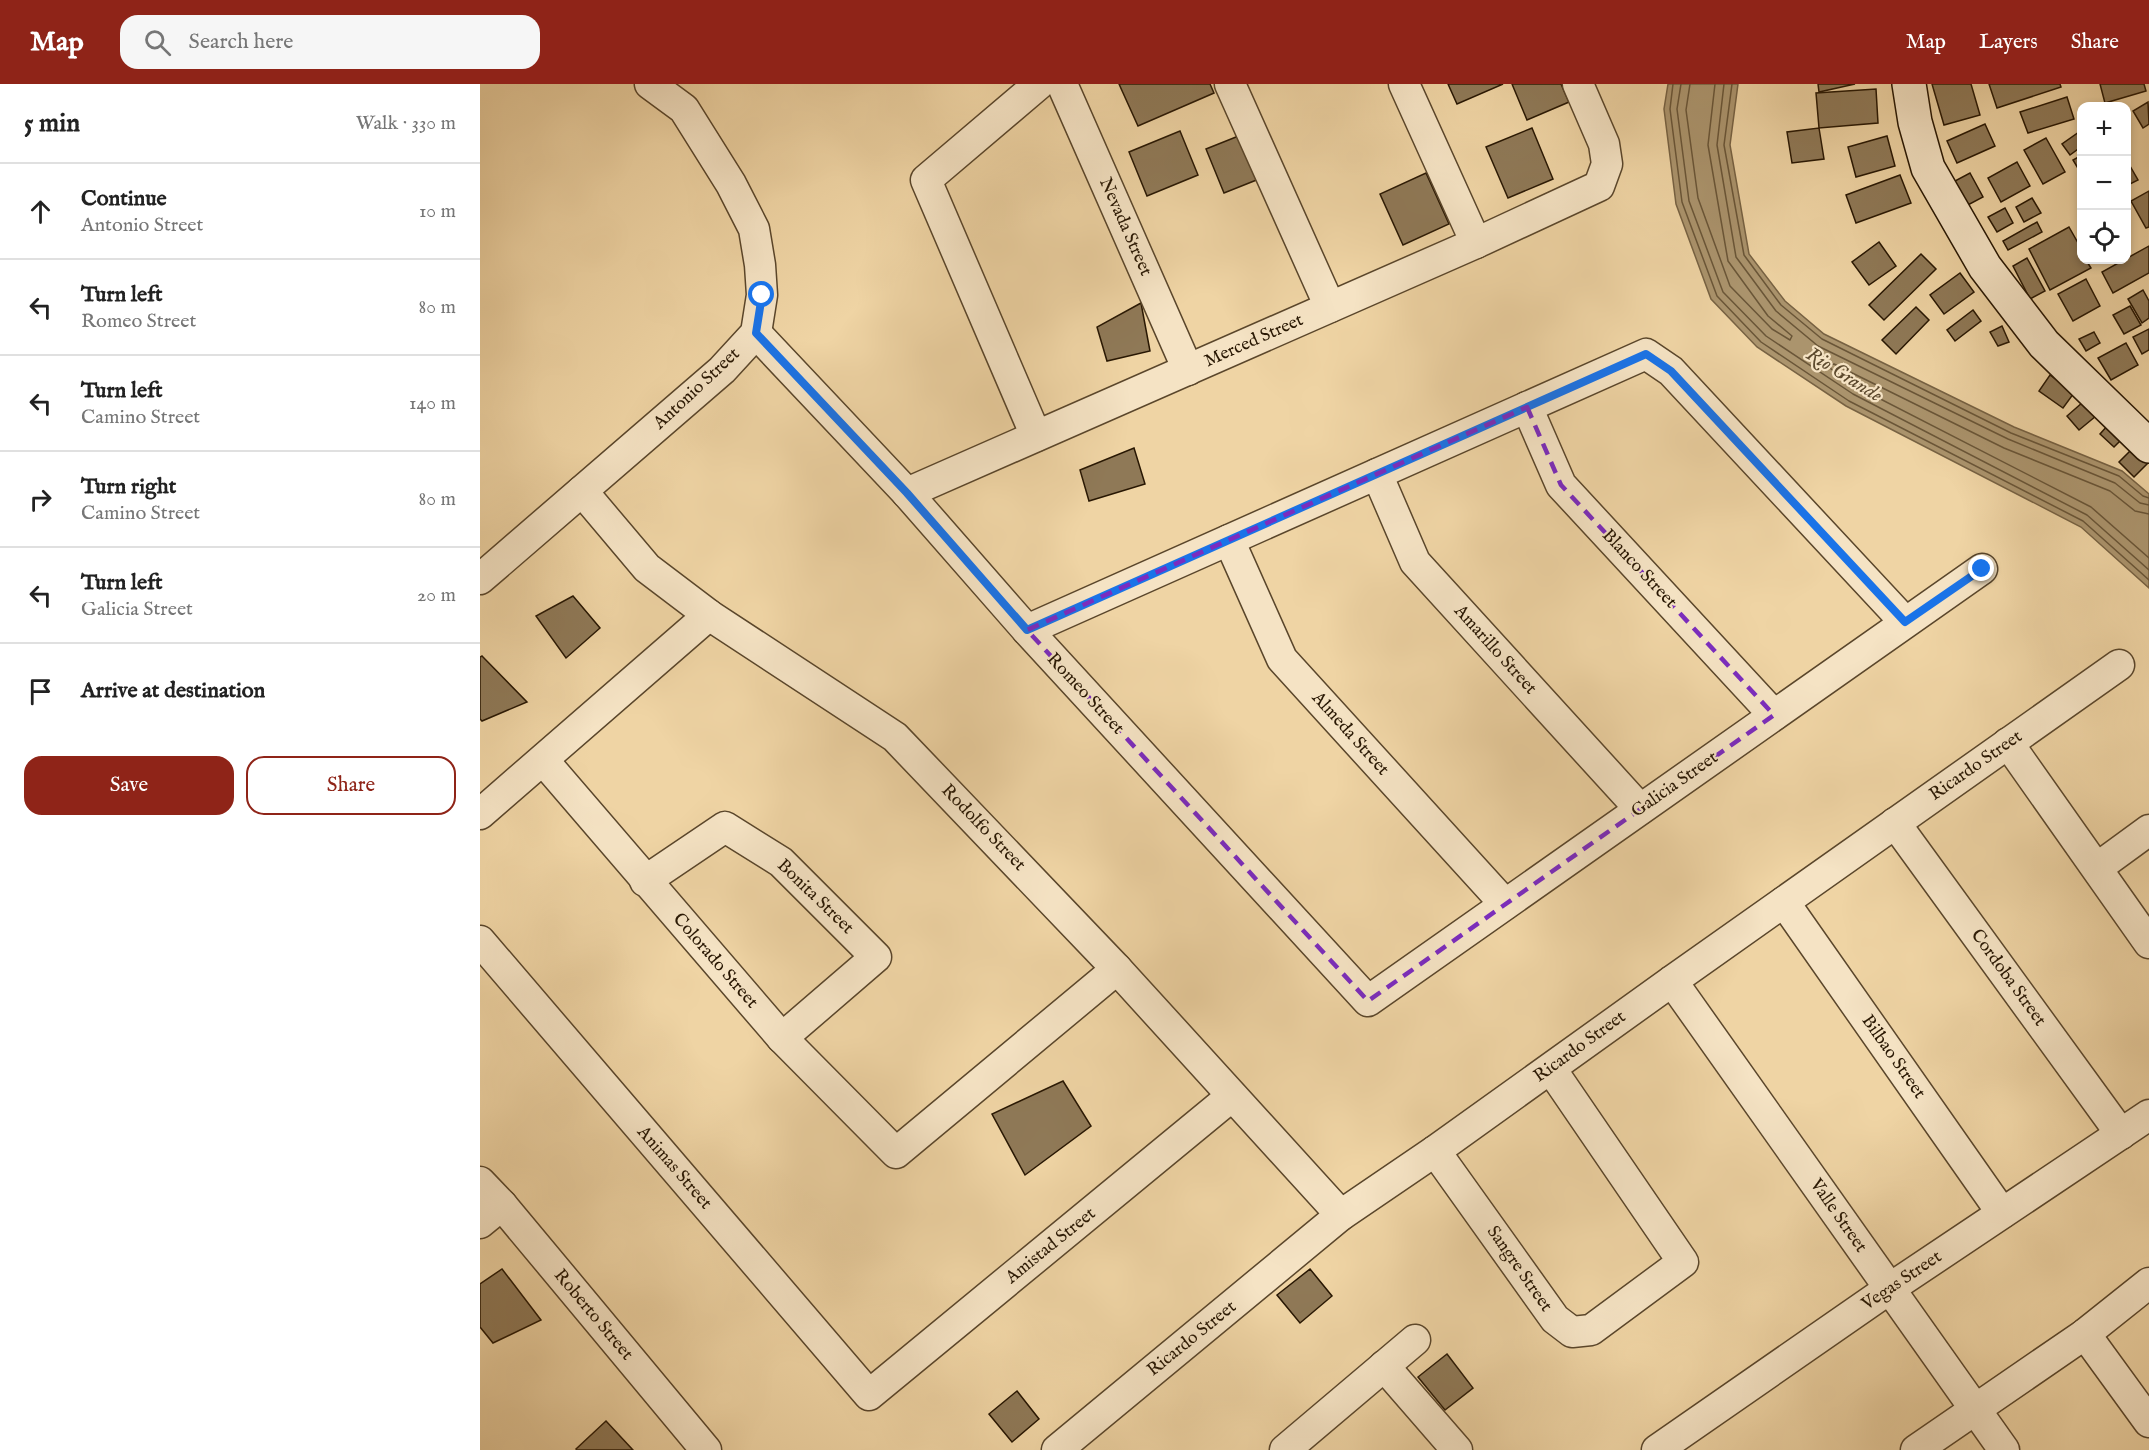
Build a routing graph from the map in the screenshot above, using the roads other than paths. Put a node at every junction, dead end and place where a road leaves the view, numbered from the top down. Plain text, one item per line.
1 (650, 84) edge
2 (1039, 84) edge
3 (1062, 84) edge
4 (1230, 84) edge
5 (1404, 84) edge
6 (1578, 84) edge
7 (1909, 84) edge
8 (682, 97) edge
9 (1476, 243) junction
10 (1330, 307) junction
11 (756, 333) junction
12 (1188, 370) junction
13 (1527, 407) junction
14 (1036, 436) junction
15 (2149, 446) edge
16 (1377, 474) junction
17 (582, 491) junction
18 (907, 493) junction
19 (1229, 540) junction
20 (1982, 569) dead end
21 (480, 579) edge
22 (709, 615) junction
23 (1905, 622) junction
24 (1027, 630) junction
25 (2119, 665) dead end
26 (1774, 715) junction
27 (2008, 743) junction
28 (543, 760) junction
29 (1640, 810) junction
30 (480, 814) edge
31 (1895, 823) junction
32 (2149, 830) edge
33 (2097, 868) junction
34 (645, 880) junction
35 (1784, 902) junction
36 (1505, 904) junction
37 (480, 941) edge
38 (2149, 943) edge
39 (1117, 969) junction
40 (1672, 981) junction
41 (1368, 1001) joint
42 (782, 1038) junction
43 (1551, 1069) junction
44 (1232, 1096) junction
45 (2149, 1115) edge
46 (2121, 1134) junction
47 (1436, 1151) junction
48 (480, 1182) edge
49 (2002, 1213) junction
50 (491, 1214) edge
51 (1341, 1215) junction
52 (2149, 1283) edge
53 (1889, 1288) junction
54 (2085, 1334) junction
55 (1415, 1340) dead end
56 (1384, 1366) junction
57 (869, 1395) joint
58 (1975, 1409) junction
59 (2149, 1422) edge
60 (1061, 1449) edge
61 (706, 1450) edge
62 (1285, 1450) edge
63 (1457, 1450) edge
64 (1657, 1450) edge
65 (1916, 1450) edge
66 (2004, 1450) edge

1 - 8 street, Antonio Street
2 - 14 street
3 - 12 street, Nevada Street
4 - 10 street
5 - 9 street
6 - 9 street, Merced Street
7 - 15 main road
8 - 11 street, Antonio Street
9 - 10 street, Merced Street
10 - 12 street, Merced Street
11 - 17 street, Antonio Street
11 - 18 street, Romeo Street
12 - 14 street, Merced Street
13 - 16 street
13 - 23 street
13 - 26 street, Blanco Street
14 - 18 street, Merced Street
16 - 19 street
16 - 29 street, Amarillo Street
17 - 21 street, Antonio Street
17 - 22 street, Rodolfo Street
18 - 24 street, Romeo Street
19 - 24 street
19 - 36 street, Almeda Street
20 - 23 street, Galicia Street
22 - 28 street
22 - 39 street, Rodolfo Street
23 - 26 street, Galicia Street
24 - 41 street, Romeo Street
25 - 27 street, Ricardo Street
26 - 29 street, Galicia Street
27 - 31 street, Ricardo Street
27 - 33 street
28 - 30 street
28 - 34 street, Colorado Street
29 - 36 street, Galicia Street
31 - 35 street, Ricardo Street
31 - 46 street, Cordoba Street
32 - 33 street
33 - 38 street
34 - 42 street, Colorado Street
34 - 42 street, Bonita Street
35 - 40 street, Ricardo Street
35 - 49 street, Bilbao Street
36 - 41 street, Galicia Street
37 - 57 street, Animas Street
39 - 42 street, Colorado Street
39 - 44 street, Rodolfo Street
40 - 43 street, Ricardo Street
40 - 53 street, Valle Street
43 - 47 street, Ricardo Street
43 - 47 street, Sangre Street
44 - 51 street, Rodolfo Street
44 - 57 street, Amistad Street
45 - 46 street, Vegas Street
46 - 49 street, Vegas Street
47 - 51 street, Ricardo Street
48 - 50 street, Roberto Street
49 - 53 street, Vegas Street
50 - 61 street, Roberto Street
51 - 60 street, Ricardo Street
52 - 54 street
53 - 58 street, Valle Street
53 - 64 street, Vegas Street
54 - 58 street
54 - 59 street
55 - 56 street
56 - 62 street
56 - 63 street
58 - 65 street
58 - 66 street, Valle Street

